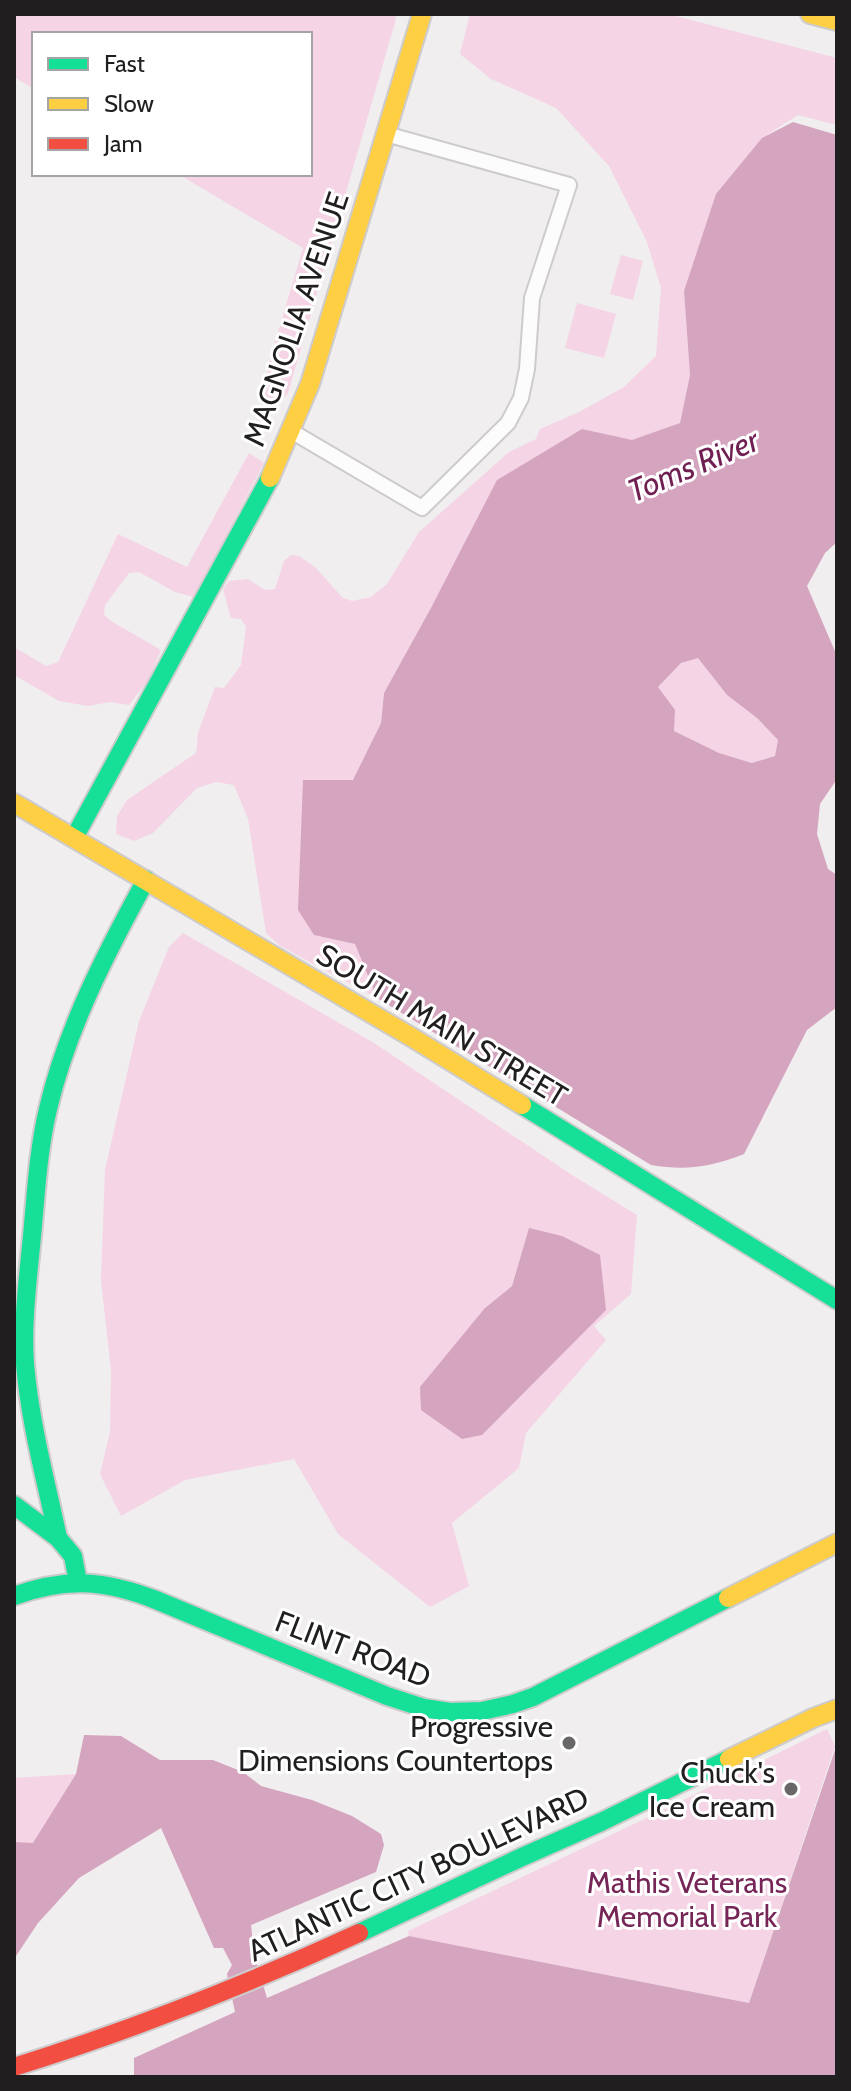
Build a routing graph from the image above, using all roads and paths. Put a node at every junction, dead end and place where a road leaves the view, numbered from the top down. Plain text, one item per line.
1 (422, 14) edge
2 (810, 14) edge
3 (837, 21) edge
4 (386, 134) junction
5 (291, 431) junction
6 (14, 803) edge
7 (74, 838) junction
8 (146, 880) junction
9 (837, 1300) edge
10 (14, 1505) edge
11 (58, 1538) junction
12 (837, 1543) edge
13 (78, 1582) junction
14 (14, 1596) edge
15 (837, 1693) edge
16 (837, 1709) edge
17 (813, 1718) junction
18 (14, 2067) edge

1 - 4 main road, MAGNOLIA AVENUE
2 - 3 main road
4 - 5 main road, MAGNOLIA AVENUE
4 - 5 street
5 - 7 main road, MAGNOLIA AVENUE
6 - 7 main road, SOUTH MAIN STREET
7 - 8 main road, SOUTH MAIN STREET
8 - 9 main road, SOUTH MAIN STREET
8 - 11 main road
10 - 11 main road
11 - 13 main road
12 - 13 main road, FLINT ROAD
13 - 14 main road, FLINT ROAD
15 - 17 main road
16 - 17 main road, ATLANTIC CITY BOULEVARD
17 - 18 main road, ATLANTIC CITY BOULEVARD

